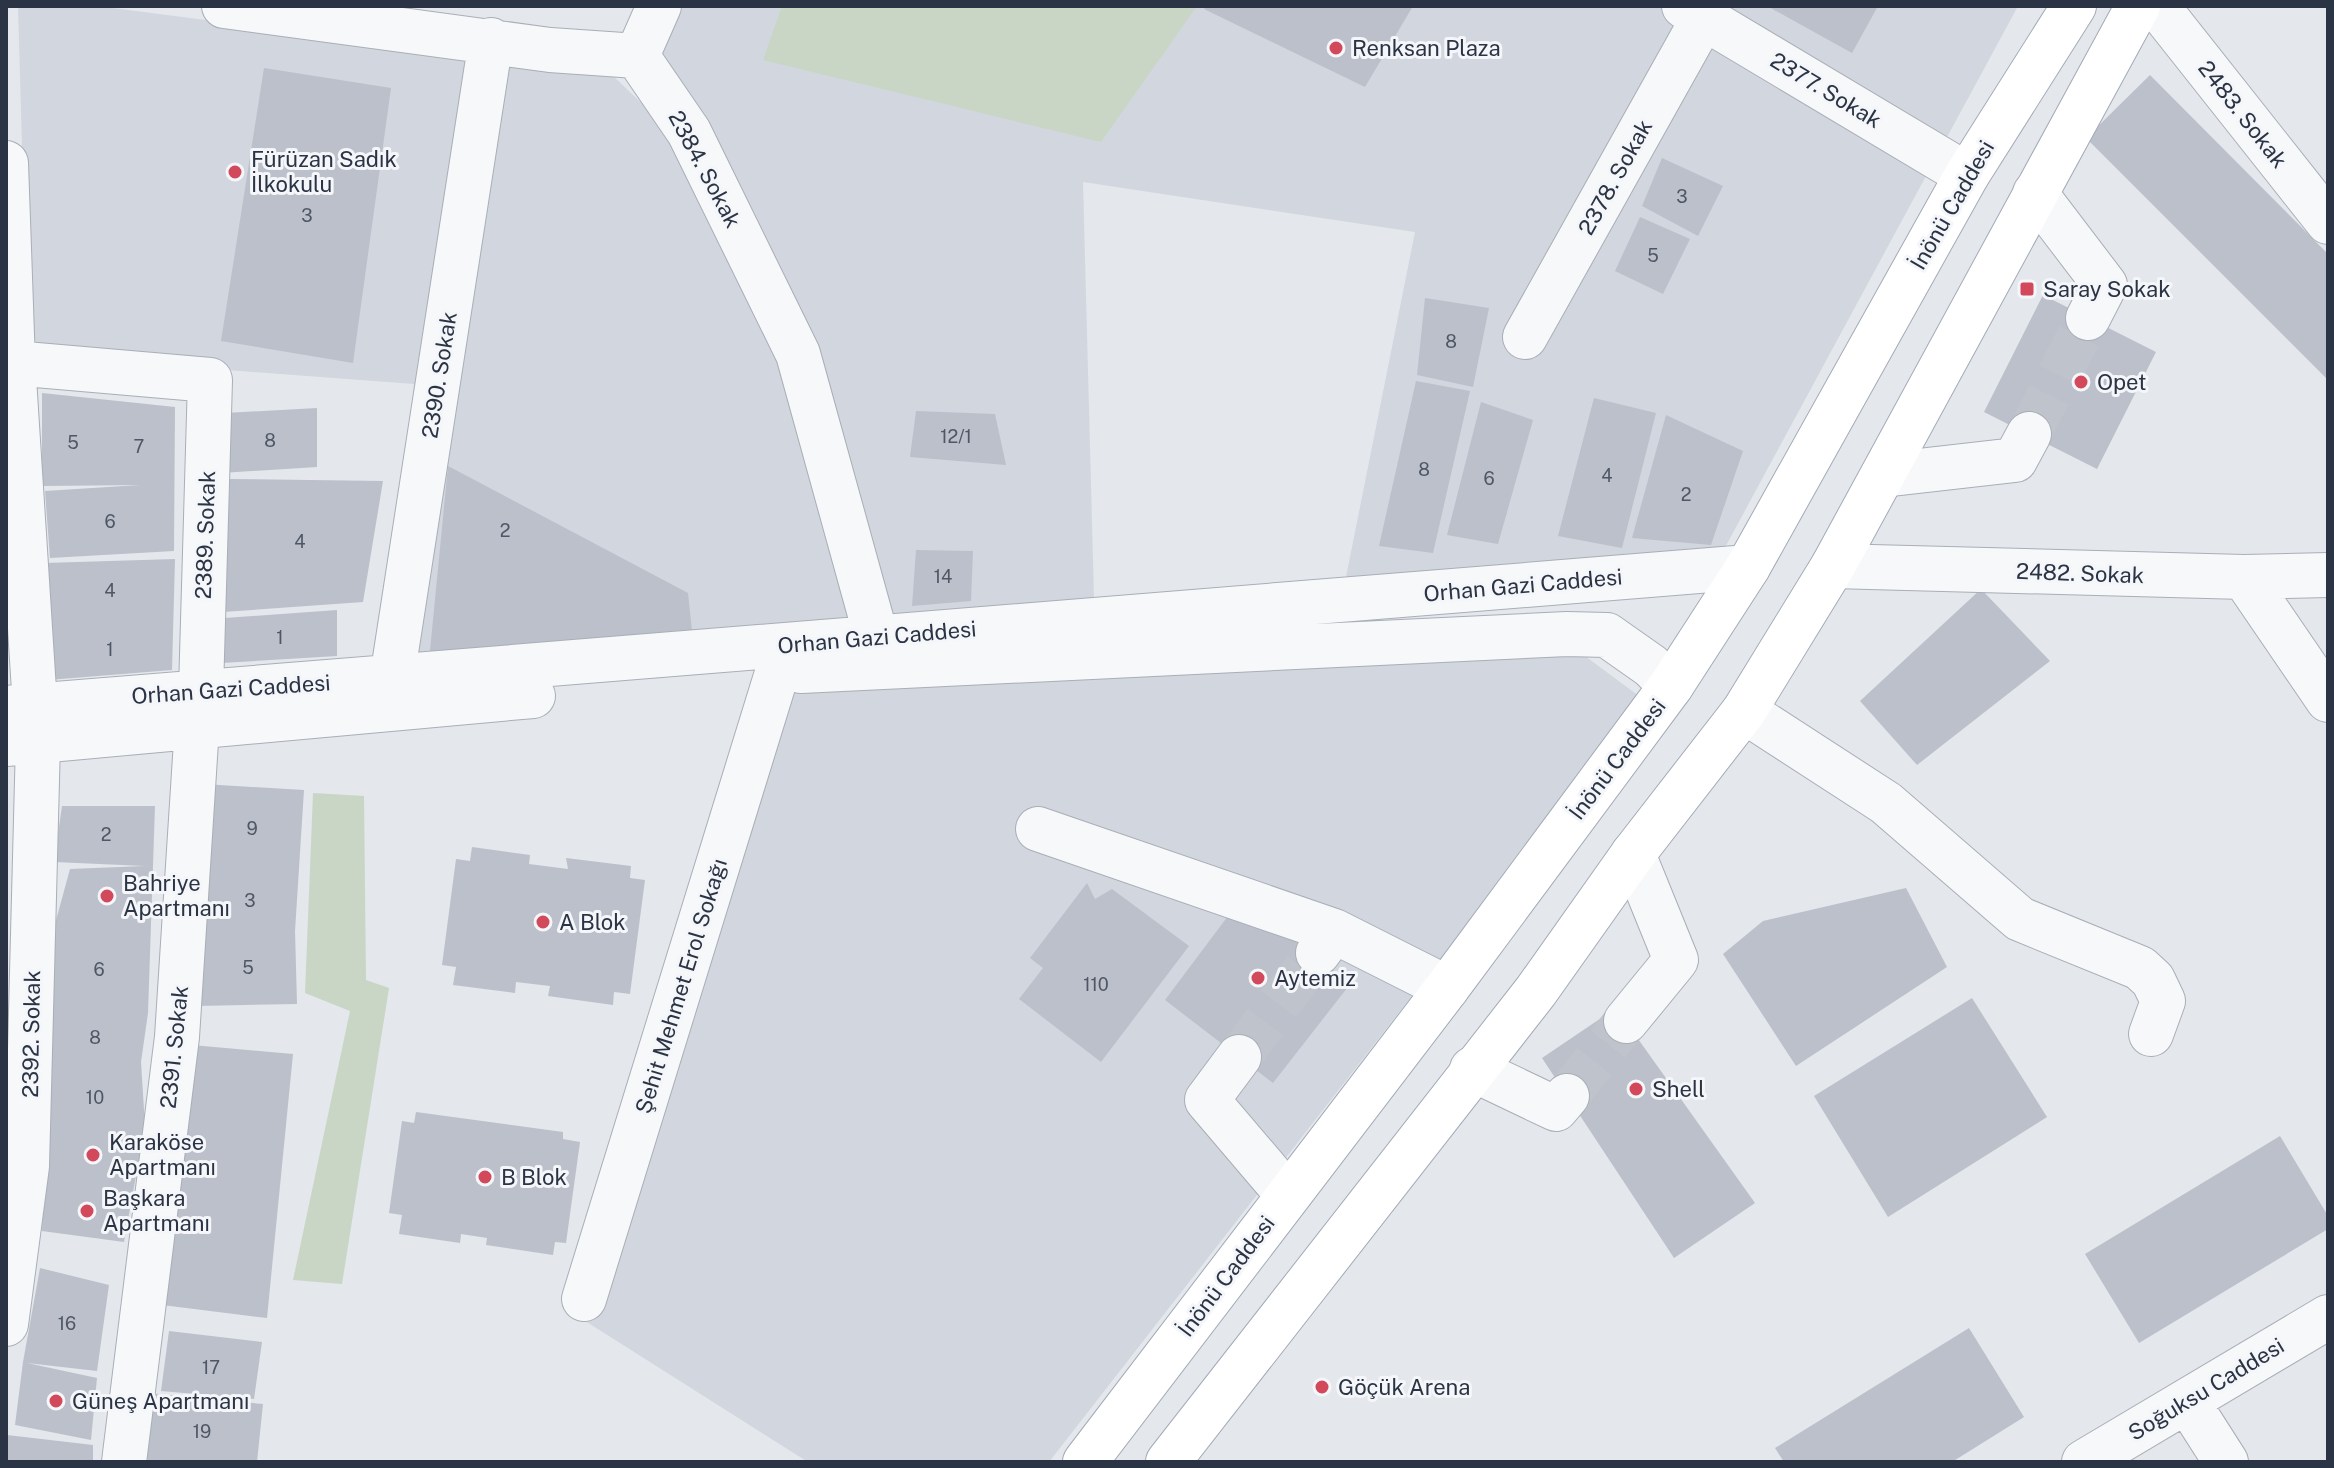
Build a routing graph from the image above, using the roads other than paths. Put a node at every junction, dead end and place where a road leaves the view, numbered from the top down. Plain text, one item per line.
1 (224, 6) edge
2 (659, 6) edge
3 (2074, 6) edge
4 (2138, 6) edge
5 (2157, 6) edge
6 (1694, 12) edge
7 (351, 14) edge
8 (491, 40) junction
9 (637, 56) junction
10 (6, 163) edge
11 (1967, 175) junction
12 (2035, 193) junction
13 (2328, 222) edge
14 (2088, 318) tunnel mouth
15 (1525, 337) dead end
16 (10, 338) edge
17 (2029, 434) tunnel mouth
18 (1883, 475) junction
19 (1833, 566) junction
20 (1748, 567) junction
21 (2328, 575) edge
22 (2244, 577) junction
23 (876, 636) junction
24 (777, 673) junction
25 (1671, 686) junction
26 (392, 694) junction
27 (2328, 700) edge
28 (199, 708) junction
29 (1744, 711) junction
30 (21, 725) edge
31 (1038, 829) dead end
32 (1633, 854) junction
33 (1447, 988) junction
34 (1626, 1021) tunnel mouth
35 (2151, 1034) dead end
36 (1239, 1057) tunnel mouth
37 (1472, 1069) junction
38 (1567, 1096) dead end
39 (1287, 1194) junction
40 (584, 1299) dead end
41 (2328, 1317) edge
42 (6, 1324) edge
43 (2187, 1401) junction
44 (124, 1462) edge
45 (1085, 1462) edge
46 (1168, 1462) edge
47 (2084, 1462) edge
48 (2226, 1462) edge

1 - 7 street
2 - 9 street
3 - 11 main road, İnönü Caddesi
4 - 12 main road
5 - 13 street, 2483. Sokak
6 - 11 street, 2377. Sokak
6 - 15 street, 2378. Sokak
7 - 8 street
8 - 9 street
8 - 26 street, 2390. Sokak
9 - 23 street, 2384. Sokak
10 - 16 street, 2392. Sokak
11 - 20 main road, İnönü Caddesi
12 - 14 street
12 - 18 main road
16 - 28 street, 2389. Sokak
16 - 30 street, 2392. Sokak
17 - 18 street
18 - 19 main road
19 - 22 street, 2482. Sokak
19 - 29 main road
20 - 23 street, Orhan Gazi Caddesi
20 - 25 main road, İnönü Caddesi
21 - 22 street, 2482. Sokak
22 - 27 street
23 - 26 street, Orhan Gazi Caddesi
24 - 25 street, Orhan Gazi Caddesi
24 - 26 street, Orhan Gazi Caddesi
24 - 40 street, Şehit Mehmet Erol Sokağı
25 - 33 main road, İnönü Caddesi
26 - 28 street, Orhan Gazi Caddesi
28 - 30 street, Orhan Gazi Caddesi
28 - 44 street, 2391. Sokak
29 - 32 main road
29 - 35 street
30 - 42 street, 2392. Sokak
31 - 33 street
32 - 34 street
32 - 37 main road
33 - 39 main road, İnönü Caddesi
36 - 39 street
37 - 38 street
37 - 46 main road
39 - 45 main road, İnönü Caddesi
41 - 43 street, Soğuksu Caddesi
43 - 47 street, Soğuksu Caddesi
43 - 48 street

